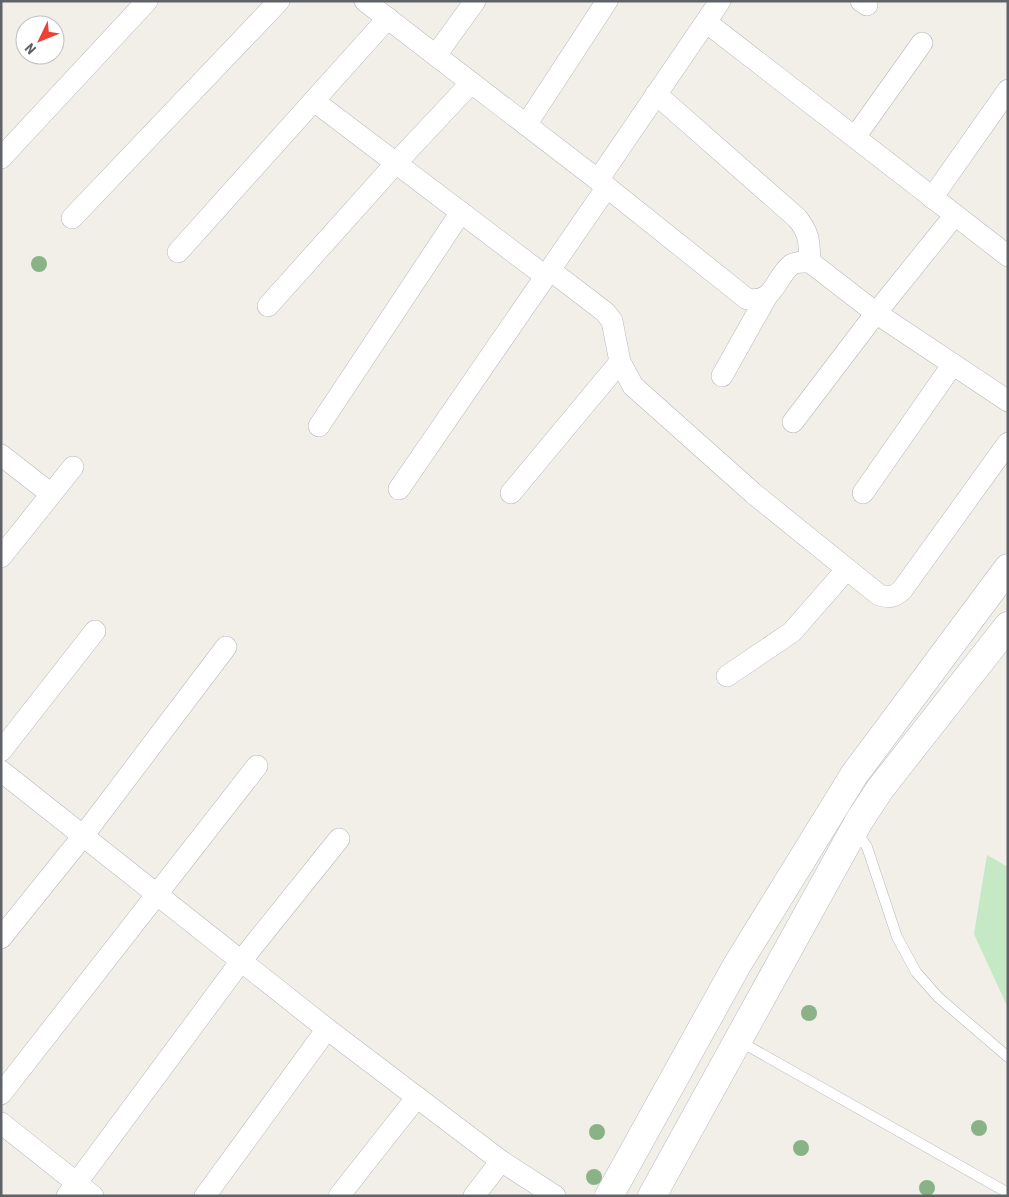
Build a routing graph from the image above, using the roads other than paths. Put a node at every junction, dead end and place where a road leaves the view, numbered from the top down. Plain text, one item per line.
1 (148, 1) edge
2 (279, 1) edge
3 (365, 1) edge
4 (475, 1) edge
5 (607, 1) edge
6 (720, 1) edge
7 (388, 18) junction
8 (706, 22) junction
9 (922, 43) dead end
10 (436, 56) junction
11 (471, 83) junction
12 (1008, 90) edge
13 (656, 94) junction
14 (314, 101) junction
15 (526, 125) junction
16 (855, 138) junction
17 (1, 158) edge
18 (396, 163) junction
19 (602, 184) junction
20 (932, 198) junction
21 (461, 212) junction
22 (955, 215) junction
23 (72, 218) dead end
24 (1004, 246) edge
25 (178, 252) dead end
26 (810, 262) junction
27 (548, 273) junction
28 (767, 296) junction
29 (268, 306) dead end
30 (876, 313) junction
31 (620, 362) junction
32 (953, 364) junction
33 (722, 376) dead end
34 (1008, 401) edge
35 (793, 422) dead end
36 (319, 426) dead end
37 (1008, 443) edge
38 (1, 455) edge
39 (72, 468) dead end
40 (399, 489) dead end
41 (863, 493) dead end
42 (51, 494) junction
43 (511, 494) dead end
44 (1, 557) edge
45 (1008, 568) edge
46 (847, 569) junction
47 (1008, 626) edge
48 (95, 631) dead end
49 (226, 647) dead end
50 (727, 676) dead end
51 (1, 751) edge
52 (257, 766) dead end
53 (1, 771) edge
54 (867, 810) junction
55 (83, 836) junction
56 (339, 839) dead end
57 (157, 894) junction
58 (1, 938) edge
59 (241, 961) junction
60 (327, 1029) junction
61 (737, 1041) junction
62 (1008, 1058) edge
63 (1, 1094) edge
64 (417, 1097) junction
65 (1, 1123) edge
66 (501, 1161) junction
67 (79, 1191) edge
68 (1008, 1193) edge
69 (205, 1196) edge
70 (339, 1196) edge
71 (474, 1196) edge
72 (555, 1196) edge
73 (609, 1196) edge
74 (652, 1196) edge

1 - 17 street
2 - 23 street
3 - 7 street
4 - 10 street
5 - 15 street
6 - 8 street
7 - 10 street
7 - 14 street
8 - 13 street
8 - 16 street
9 - 16 street
10 - 11 street
11 - 15 street
11 - 18 street
12 - 20 street
13 - 19 street
13 - 26 street
14 - 18 street
14 - 25 street
15 - 19 street
16 - 20 street
18 - 21 street
18 - 29 street
19 - 27 street
19 - 28 street
20 - 22 street
21 - 27 street
21 - 36 street
22 - 24 street
22 - 30 street
26 - 28 street
26 - 30 street
27 - 31 street
27 - 40 street
28 - 33 street
30 - 32 street
30 - 35 street
31 - 43 street
31 - 46 street
32 - 34 street
32 - 41 street
37 - 46 street
38 - 42 street
39 - 42 street
42 - 44 street
45 - 73 street
46 - 50 street
47 - 54 street
48 - 51 street
49 - 55 street
52 - 57 street
53 - 55 street
54 - 61 street
54 - 62 lane
55 - 57 street
55 - 58 street
56 - 59 street
57 - 59 street
57 - 63 street
59 - 60 street
59 - 67 street
60 - 64 street
60 - 69 street
61 - 68 lane
61 - 74 street
64 - 66 street
64 - 70 street
65 - 67 street
66 - 71 street
66 - 72 street

